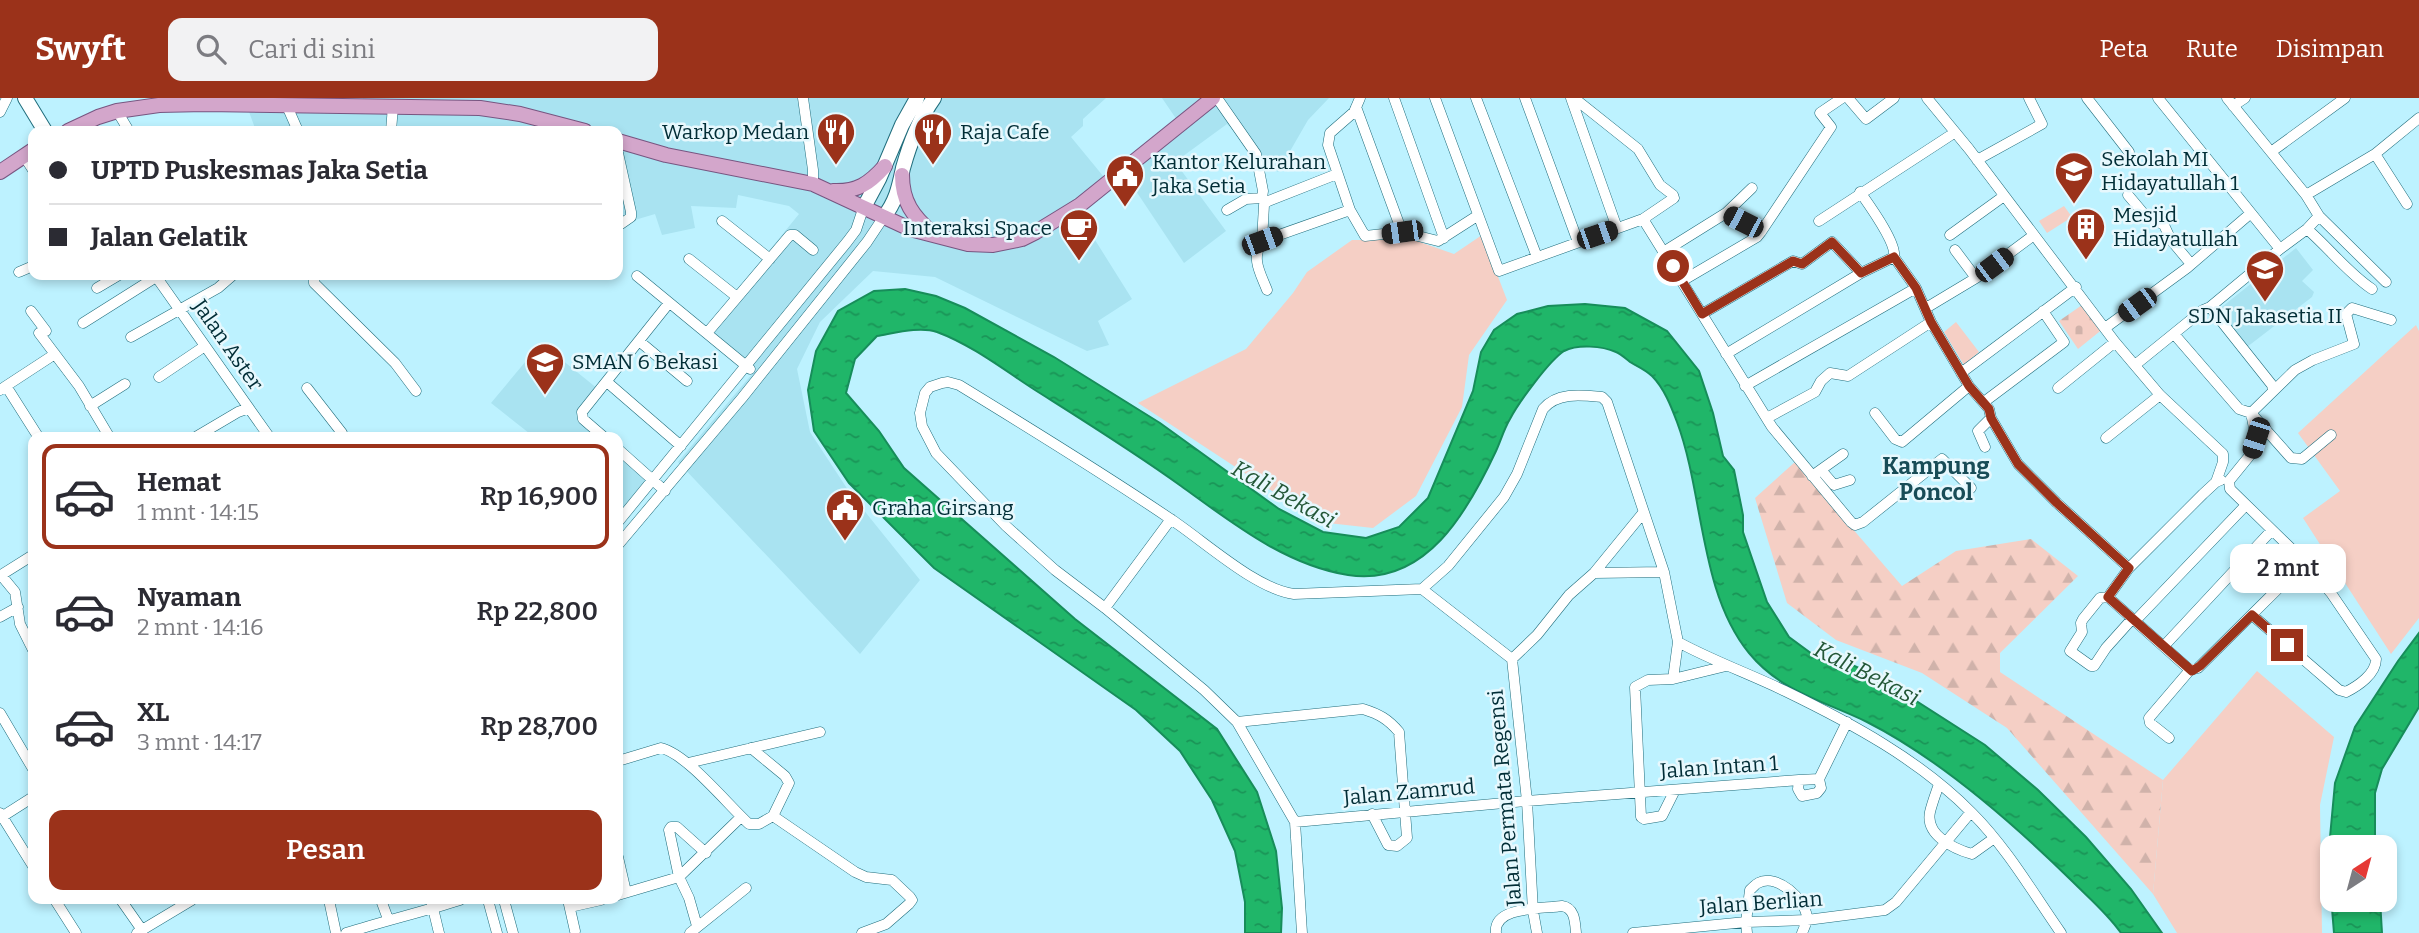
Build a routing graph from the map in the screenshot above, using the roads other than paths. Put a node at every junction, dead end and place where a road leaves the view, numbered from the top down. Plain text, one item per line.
1 (6, 98) edge
2 (25, 98) edge
3 (803, 98) edge
4 (917, 98) edge
5 (934, 98) edge
6 (1215, 98) edge
7 (1394, 98) edge
8 (1435, 98) edge
9 (1476, 98) edge
10 (1525, 98) edge
11 (1573, 98) edge
12 (1842, 98) edge
13 (1848, 98) edge
14 (1894, 98) edge
15 (1927, 98) edge
16 (2029, 98) edge
17 (2087, 98) edge
18 (2158, 98) edge
19 (2245, 98) edge
20 (2345, 98) edge
21 (1358, 102) edge
22 (2230, 102) edge
23 (293, 103) edge
24 (478, 103) edge
25 (124, 106) edge
26 (393, 106) junction
27 (0, 112) edge
28 (2419, 118) edge
29 (42, 126) edge
30 (82, 126) edge
31 (128, 126) edge
32 (297, 126) edge
33 (391, 126) edge
34 (566, 126) edge
35 (1954, 133) junction
36 (623, 142) edge
37 (2129, 152) dead end
38 (2271, 152) junction
39 (28, 154) edge
40 (2375, 154) junction
41 (1977, 160) junction
42 (0, 172) edge
43 (882, 173) junction
44 (1336, 174) junction
45 (623, 176) edge
46 (901, 181) junction
47 (813, 184) junction
48 (1752, 188) dead end
49 (828, 191) junction
50 (1860, 192) junction
51 (2128, 195) dead end
52 (2305, 195) junction
53 (2004, 196) junction
54 (2407, 204) dead end
55 (863, 209) junction
56 (1227, 210) dead end
57 (1350, 210) junction
58 (1727, 213) junction
59 (2251, 213) junction
60 (1477, 216) junction
61 (2319, 216) junction
62 (883, 218) junction
63 (1643, 219) junction
64 (1819, 220) dead end
65 (722, 221) dead end
66 (623, 223) edge
67 (1617, 228) junction
68 (2306, 229) junction
69 (1402, 232) junction
70 (1760, 234) junction
71 (934, 235) junction
72 (1950, 235) dead end
73 (2035, 235) junction
74 (1444, 238) junction
75 (1262, 241) junction
76 (847, 242) junction
77 (1578, 242) junction
78 (2280, 249) junction
79 (813, 250) dead end
80 (1955, 250) dead end
81 (859, 251) junction
82 (1665, 251) junction
83 (1537, 257) junction
84 (1894, 257) junction
85 (689, 259) dead end
86 (770, 259) junction
87 (2191, 264) junction
88 (28, 268) edge
89 (19, 272) dead end
90 (1861, 273) junction
91 (637, 276) dead end
92 (1976, 278) junction
93 (110, 280) edge
94 (149, 280) edge
95 (158, 280) edge
96 (227, 280) edge
97 (314, 280) edge
98 (1682, 281) junction
99 (2386, 282) dead end
100 (2076, 287) junction
101 (97, 288) dead end
102 (1916, 288) junction
103 (807, 289) junction
104 (2372, 289) dead end
105 (1267, 290) dead end
106 (737, 297) junction
107 (819, 301) junction
108 (670, 303) junction
109 (2210, 307) junction
110 (1926, 308) junction
111 (179, 309) junction
112 (31, 311) dead end
113 (2043, 311) junction
114 (1702, 314) junction
115 (2391, 320) dead end
116 (1931, 322) junction
117 (83, 323) dead end
118 (2105, 328) junction
119 (706, 333) junction
120 (2174, 334) junction
121 (131, 337) dead end
122 (639, 341) junction
123 (2115, 342) junction
124 (205, 346) junction
125 (55, 354) junction
126 (1726, 354) junction
127 (746, 365) junction
128 (2135, 365) junction
129 (1961, 373) junction
130 (758, 376) junction
131 (159, 377) dead end
132 (687, 381) dead end
133 (607, 382) junction
134 (125, 384) dead end
135 (1745, 386) junction
136 (1969, 386) junction
137 (3, 388) edge
138 (307, 388) dead end
139 (2058, 388) dead end
140 (2273, 390) junction
141 (416, 391) dead end
142 (2160, 395) junction
143 (1984, 402) junction
144 (90, 406) junction
145 (249, 408) junction
146 (1875, 413) dead end
147 (2251, 413) junction
148 (1767, 418) junction
149 (1991, 418) junction
150 (35, 432) edge
151 (106, 432) edge
152 (204, 432) edge
153 (267, 432) edge
154 (341, 432) edge
155 (599, 432) edge
156 (2331, 435) dead end
157 (2106, 438) dead end
158 (681, 446) junction
159 (1985, 447) dead end
160 (623, 453) edge
161 (1843, 454) dead end
162 (1822, 471) junction
163 (1812, 477) junction
164 (653, 479) junction
165 (1850, 480) dead end
166 (2229, 481) junction
167 (2216, 482) junction
168 (1971, 488) dead end
169 (1831, 490) junction
170 (665, 491) junction
171 (2246, 505) junction
172 (1643, 513) junction
173 (623, 516) edge
174 (1171, 519) junction
175 (2272, 530) junction
176 (623, 534) edge
177 (28, 558) edge
178 (2305, 562) junction
179 (2129, 568) junction
180 (1664, 572) junction
181 (1594, 573) junction
182 (0, 575) edge
183 (1422, 589) junction
184 (2108, 597) junction
185 (18, 607) junction
186 (1105, 608) junction
187 (2252, 615) junction
188 (0, 617) edge
189 (2134, 620) junction
190 (28, 640) edge
191 (1678, 642) junction
192 (2164, 646) junction
193 (1512, 659) junction
194 (1726, 666) junction
195 (2190, 670) junction
196 (1673, 679) junction
197 (0, 713) edge
198 (1237, 722) junction
199 (1847, 722) junction
200 (820, 732) dead end
201 (2169, 737) dead end
202 (751, 748) junction
203 (623, 759) edge
204 (28, 761) edge
205 (688, 763) junction
206 (1819, 779) junction
207 (1799, 780) junction
208 (1940, 784) junction
209 (1675, 790) junction
210 (1641, 792) junction
211 (28, 800) edge
212 (1527, 801) junction
213 (1405, 811) junction
214 (1971, 812) junction
215 (1372, 814) junction
216 (1, 816) edge
217 (773, 816) junction
218 (741, 817) junction
219 (1294, 822) junction
220 (1993, 839) junction
221 (1945, 844) junction
222 (706, 853) junction
223 (28, 858) edge
224 (679, 877) junction
225 (746, 888) dead end
226 (623, 893) edge
227 (58, 904) edge
228 (123, 904) edge
229 (185, 904) edge
230 (330, 904) edge
231 (382, 904) edge
232 (432, 904) edge
233 (489, 904) edge
234 (505, 904) edge
235 (569, 904) edge
236 (1533, 911) junction
237 (388, 919) junction
238 (1807, 920) junction
239 (697, 927) edge
240 (1747, 928) edge
241 (1302, 930) edge
242 (139, 931) edge
243 (575, 931) edge
244 (76, 933) edge
245 (336, 933) edge
246 (346, 933) edge
247 (439, 933) edge
248 (497, 933) edge
249 (513, 933) edge
250 (862, 933) edge
251 (1315, 933) edge
252 (1496, 933) edge
253 (1537, 933) edge
254 (1576, 933) edge
255 (1633, 933) edge
256 (1802, 933) edge
257 (2062, 933) edge

1 - 27 street
2 - 29 main road
3 - 47 street
4 - 43 main road
5 - 46 main road
6 - 56 street
6 - 71 main road
7 - 74 street
8 - 60 street
9 - 83 street
10 - 77 street
11 - 63 street
11 - 67 street
12 - 70 street
13 - 14 street
15 - 35 street
16 - 41 street
17 - 37 street
18 - 59 street
19 - 22 street
20 - 38 street
21 - 44 street
21 - 69 street
22 - 38 street
23 - 25 main road
23 - 26 main road
23 - 32 street
24 - 26 main road
24 - 34 main road
25 - 30 main road
25 - 31 street
26 - 33 street
28 - 40 street
35 - 41 street
35 - 50 street
36 - 47 main road
38 - 52 street
39 - 42 main road
40 - 52 street
40 - 54 street
41 - 53 street
43 - 46 main road
43 - 49 main road
43 - 55 main road
44 - 57 street
44 - 75 street
45 - 66 street
46 - 62 main road
46 - 71 main road
47 - 49 main road
48 - 58 street
49 - 55 main road
50 - 64 street
50 - 84 street
51 - 87 street
52 - 61 street
53 - 72 street
53 - 73 street
55 - 62 main road
55 - 76 street
57 - 69 street
57 - 75 street
58 - 70 street
58 - 82 street
59 - 78 street
59 - 87 street
60 - 74 street
60 - 83 street
61 - 68 street
61 - 99 street
62 - 71 main road
62 - 81 street
63 - 67 street
63 - 82 street
65 - 86 street
67 - 77 street
68 - 78 street
68 - 104 street
69 - 74 street
70 - 98 street
73 - 92 street
73 - 100 street
75 - 105 street
76 - 81 street
76 - 103 street
77 - 83 street
78 - 109 street
79 - 86 street
80 - 92 street
81 - 107 street
82 - 98 street
84 - 90 street
84 - 102 street
85 - 106 street
86 - 106 street
87 - 118 street
88 - 89 street
90 - 114 street
90 - 126 street
91 - 108 street
92 - 110 street
93 - 101 street
94 - 117 street
95 - 111 street, Jalan Aster
96 - 111 street
97 - 141 street
98 - 114 street
100 - 113 street
100 - 118 street
102 - 110 street
102 - 135 street
103 - 107 street
103 - 127 street
106 - 119 street
107 - 130 street
108 - 119 street
108 - 122 street
109 - 120 street
109 - 140 street
110 - 116 street
111 - 121 street
111 - 124 street, Jalan Aster
112 - 125 street
113 - 129 street
113 - 143 street
114 - 126 street
115 - 140 street
116 - 129 street
116 - 148 street
118 - 123 street
119 - 127 street
120 - 128 street
120 - 147 street
122 - 132 street
122 - 133 street
123 - 128 street
123 - 139 street
124 - 131 street
124 - 145 street, Jalan Aster
125 - 137 street
125 - 144 street
126 - 135 street
127 - 130 street
127 - 158 street
128 - 142 street
129 - 136 street
130 - 170 street
133 - 155 street
133 - 158 street
134 - 144 street
135 - 148 street
136 - 143 street
136 - 146 street
137 - 150 street
138 - 154 street
140 - 147 street
142 - 157 street
142 - 167 street
143 - 149 street
144 - 151 street
145 - 152 street
145 - 153 street, Jalan Aster
147 - 156 street
147 - 166 street
148 - 163 street
149 - 159 street
149 - 179 street
158 - 164 street
160 - 164 street
161 - 162 street
162 - 163 street
162 - 169 street
163 - 169 street
164 - 170 street
164 - 173 street
165 - 169 street
166 - 167 street
166 - 171 street
167 - 179 street
168 - 169 street
170 - 176 street
171 - 175 street
171 - 189 street
172 - 180 street
172 - 181 street
172 - 183 street
174 - 183 street
174 - 186 street
174 - 186 street
175 - 178 street
175 - 192 street
177 - 182 street
178 - 187 street
178 - 187 street
179 - 184 street
180 - 181 street
180 - 191 street
181 - 193 street
182 - 185 street
183 - 193 street
184 - 189 street
184 - 189 street
185 - 188 street
185 - 190 street
186 - 198 street
187 - 195 street
189 - 192 street
191 - 194 street
191 - 196 street
192 - 195 street
193 - 212 street, Jalan Permata Regensi
194 - 196 street
194 - 199 street
195 - 201 street
196 - 210 street
197 - 204 street
198 - 213 street
198 - 219 street
199 - 206 street
199 - 208 street
200 - 202 street
202 - 205 street
202 - 217 street
203 - 205 street
205 - 218 street
206 - 207 street, Jalan Intan 1
206 - 207 street, Jalan Intan 1
207 - 209 street, Jalan Intan 1
208 - 214 street
208 - 221 street
209 - 210 street, Jalan Intan 1
209 - 210 street
210 - 212 street, Jalan Intan 1
211 - 216 street
212 - 213 street, Jalan Zamrud
212 - 236 street, Jalan Permata Regensi
213 - 215 street, Jalan Zamrud
213 - 215 street
214 - 220 street
214 - 221 street
215 - 219 street, Jalan Zamrud
216 - 223 street
217 - 218 street
217 - 250 street
218 - 222 street
219 - 241 street
220 - 221 street
220 - 257 street
221 - 238 street, Jalan Berlian
222 - 224 street
222 - 224 street
224 - 226 street
224 - 239 street
225 - 239 street
227 - 244 street
228 - 242 street
229 - 242 street
230 - 245 street
231 - 237 street
232 - 237 street
232 - 247 street
233 - 248 street
234 - 249 street
235 - 243 street
236 - 252 street
236 - 253 street, Jalan Permata Regensi
236 - 254 street
237 - 246 street
238 - 240 street, Jalan Berlian
238 - 240 street
238 - 256 street
240 - 255 street, Jalan Berlian
241 - 251 street

